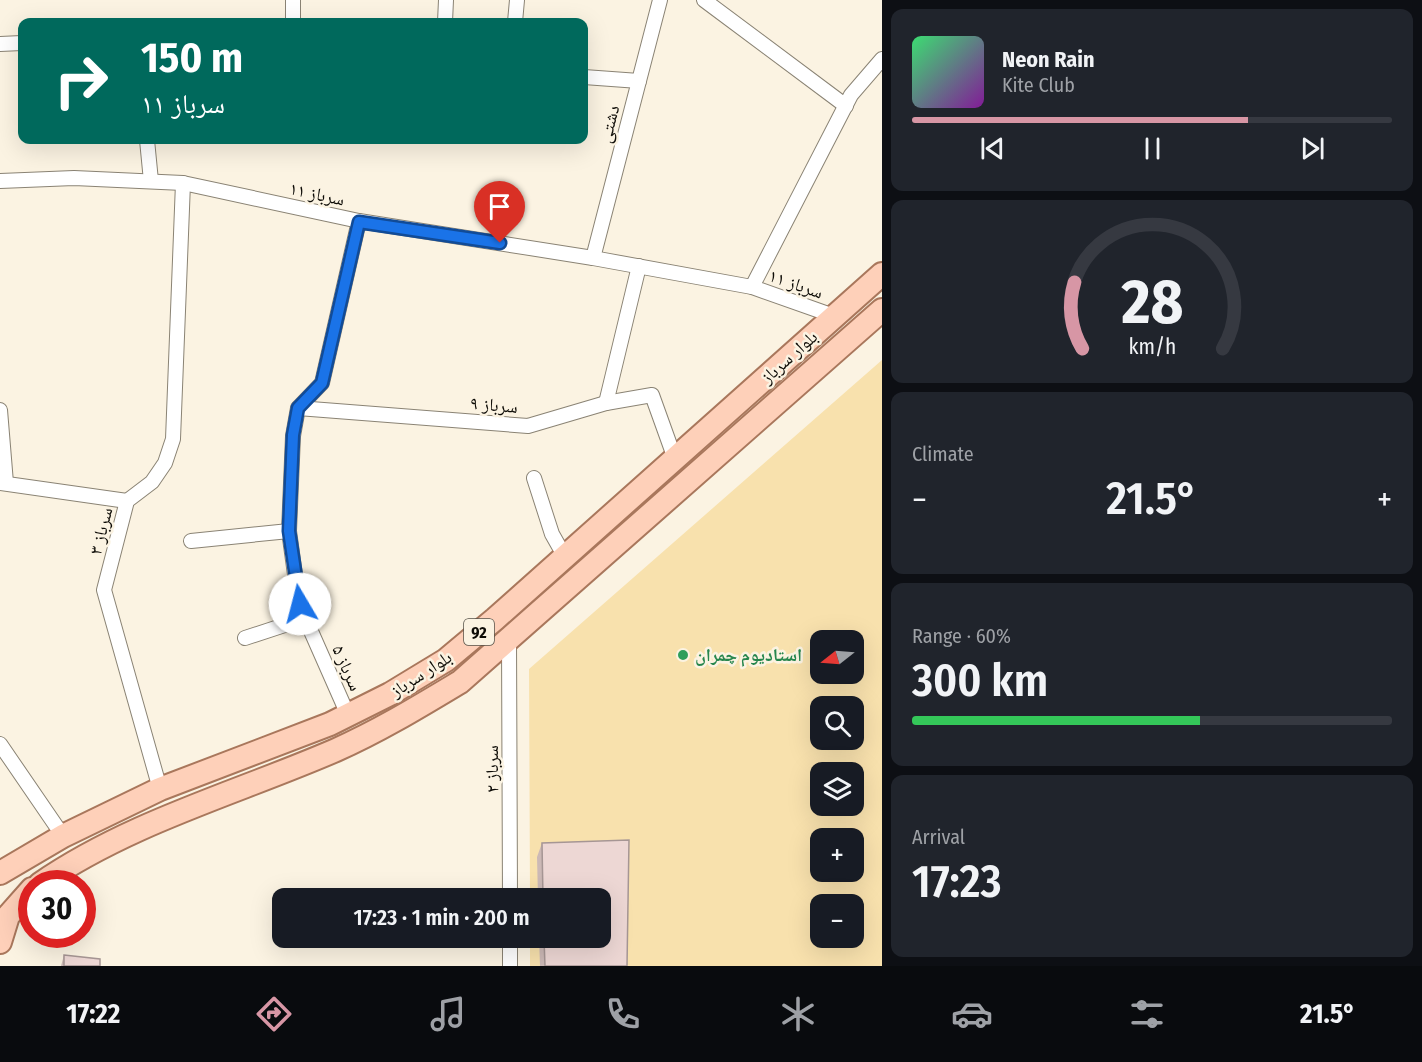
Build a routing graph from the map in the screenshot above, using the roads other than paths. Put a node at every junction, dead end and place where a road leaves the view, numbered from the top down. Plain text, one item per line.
1 (294, 0) edge
2 (446, 0) edge
3 (517, 0) edge
4 (660, 0) edge
5 (704, 0) edge
6 (293, 18) edge
7 (445, 18) edge
8 (515, 18) edge
9 (18, 43) edge
10 (0, 44) edge
11 (882, 59) edge
12 (588, 77) edge
13 (639, 81) junction
14 (846, 106) junction
15 (147, 144) edge
16 (0, 181) edge
17 (151, 181) junction
18 (183, 183) junction
19 (359, 222) junction
20 (593, 258) junction
21 (639, 266) junction
22 (882, 274) edge
23 (752, 287) junction
24 (882, 310) edge
25 (834, 316) junction
26 (606, 403) junction
27 (298, 408) junction
28 (0, 410) edge
29 (675, 459) junction
30 (534, 478) dead end
31 (3, 483) edge
32 (127, 501) junction
33 (289, 531) junction
34 (191, 541) dead end
35 (565, 557) junction
36 (306, 618) junction
37 (245, 638) dead end
38 (509, 640) junction
39 (348, 715) junction
40 (0, 744) edge
41 (160, 789) junction
42 (63, 836) junction
43 (60, 870) edge
44 (0, 873) edge
45 (510, 888) edge
46 (18, 905) edge
47 (0, 942) edge
48 (510, 948) edge
49 (510, 966) edge

1 - 6 street
2 - 7 street
3 - 8 street
4 - 13 street, دشتی
5 - 14 street
9 - 10 street
11 - 14 street
12 - 13 street
13 - 20 street, دشتی
14 - 23 street
15 - 17 street
16 - 17 street, سرباز ۱۱
17 - 18 street, سرباز ۱۱
18 - 19 street, سرباز ۱۱
18 - 32 street, سرباز ۳
19 - 20 street, سرباز ۱۱
19 - 27 street
20 - 21 street, سرباز ۱۱
21 - 23 street, سرباز ۱۱
21 - 26 street
22 - 25 main road, بلوار سرباز / 92
23 - 25 street, سرباز ۱۱
24 - 38 main road, بلوار سرباز / 92
25 - 29 main road, بلوار سرباز / 92
26 - 27 street, سرباز ۹
26 - 29 street, سرباز ۹
27 - 33 street, سرباز ۵
28 - 31 street
29 - 35 main road, بلوار سرباز / 92
30 - 35 street
31 - 32 street
32 - 41 street, سرباز ۳
33 - 34 street
33 - 36 street, سرباز ۵
35 - 39 main road, بلوار سرباز / 92
36 - 37 street
36 - 39 street, سرباز ۵
38 - 43 main road, بلوار سرباز / 92
38 - 45 street, سرباز ۲
39 - 41 main road, بلوار سرباز / 92
40 - 42 street
41 - 42 main road, بلوار سرباز / 92
42 - 44 main road, بلوار سرباز / 92
46 - 47 main road
48 - 49 street

